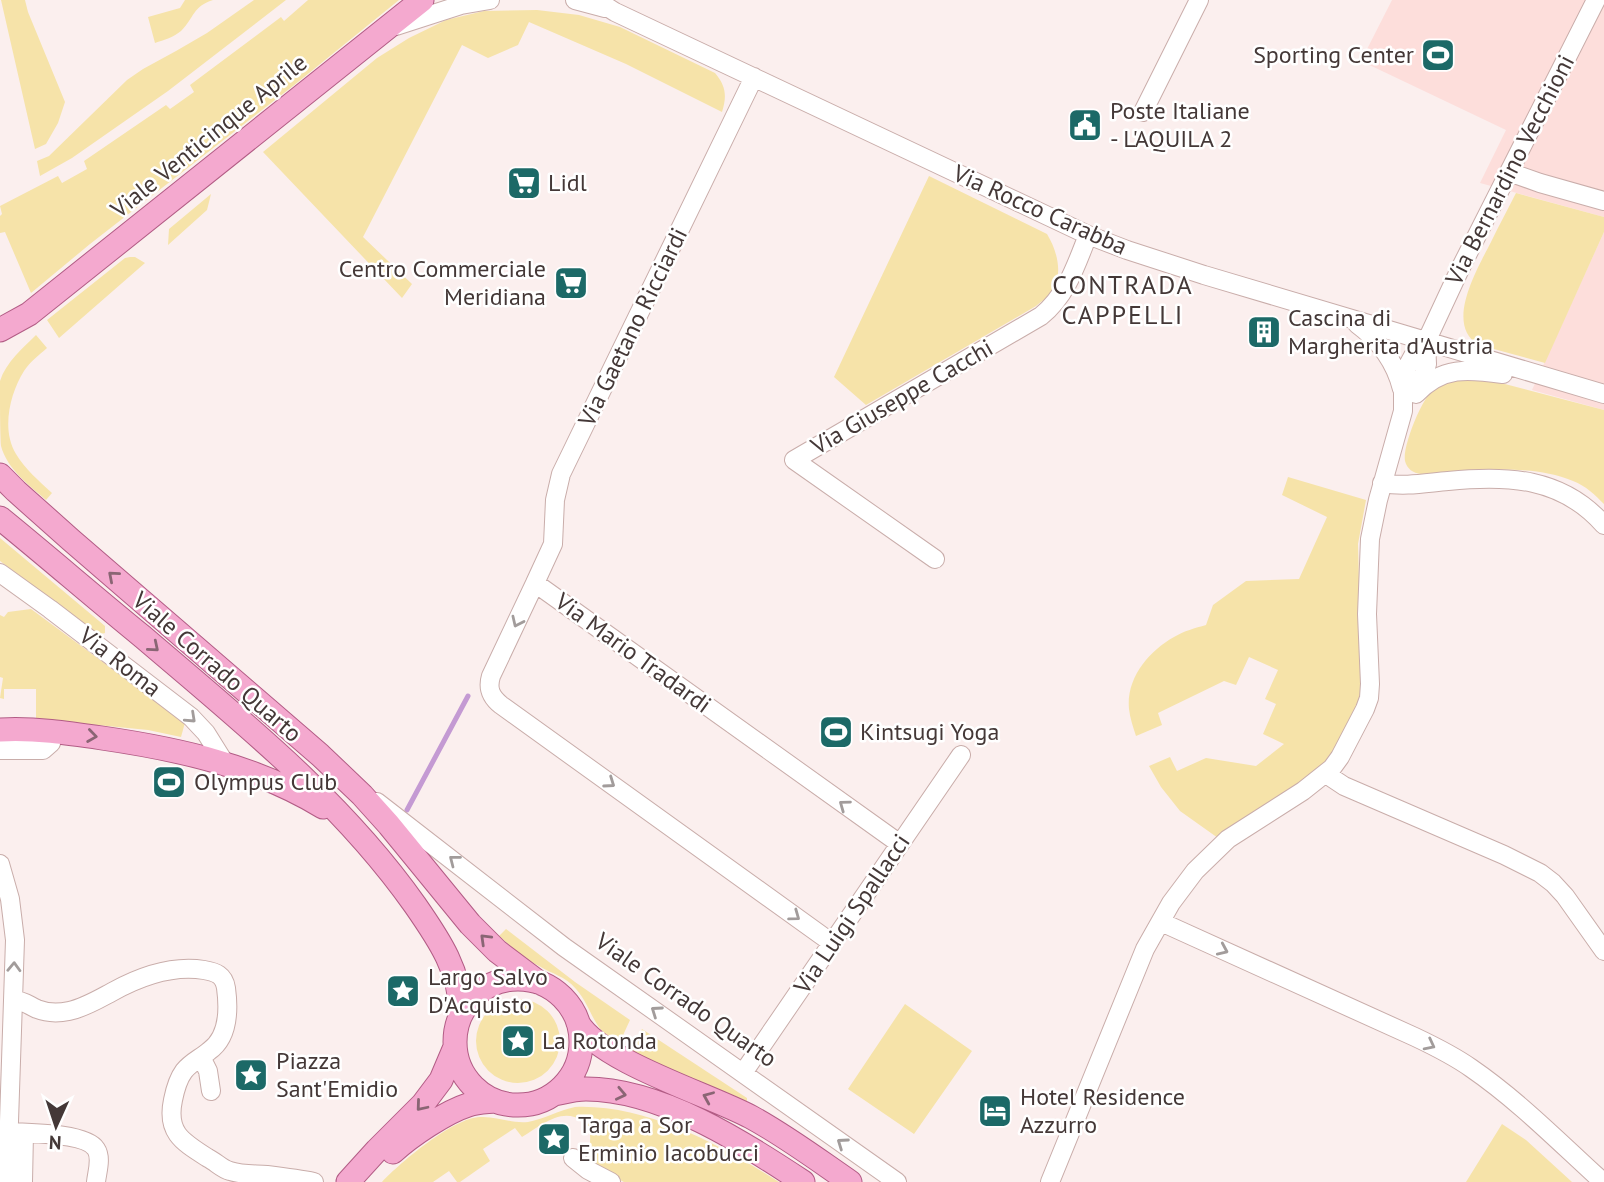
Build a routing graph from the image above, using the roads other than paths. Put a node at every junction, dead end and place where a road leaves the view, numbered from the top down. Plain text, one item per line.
1 (422, 0) edge
2 (490, 0) edge
3 (575, 0) edge
4 (596, 0) edge
5 (1199, 0) edge
6 (1596, 0) edge
7 (615, 12) junction
8 (383, 30) junction
9 (754, 77) junction
10 (1143, 112) dead end
11 (1509, 172) junction
12 (1604, 201) edge
13 (1088, 235) junction
14 (29, 314) junction
15 (1349, 318) junction
16 (0, 330) edge
17 (1426, 342) junction
18 (0, 351) edge
19 (1542, 376) junction
20 (1604, 394) edge
21 (1407, 400) junction
22 (0, 475) edge
23 (1382, 483) junction
24 (0, 518) edge
25 (1604, 525) edge
26 (935, 559) dead end
27 (0, 573) edge
28 (535, 583) junction
29 (0, 730) edge
30 (54, 732) junction
31 (0, 750) edge
32 (961, 755) dead end
33 (226, 765) junction
34 (1326, 774) junction
35 (347, 781) junction
36 (358, 834) junction
37 (900, 845) junction
38 (0, 863) edge
39 (1161, 922) junction
40 (832, 943) junction
41 (1604, 951) edge
42 (538, 982) junction
43 (13, 1000) junction
44 (460, 1016) junction
45 (578, 1023) junction
46 (455, 1047) junction
47 (201, 1057) junction
48 (743, 1073) junction
49 (211, 1091) dead end
50 (554, 1094) junction
51 (495, 1101) junction
52 (17, 1133) junction
53 (573, 1158) dead end
54 (220, 1175) edge
55 (7, 1182) edge
56 (23, 1182) edge
57 (96, 1182) edge
58 (314, 1182) edge
59 (348, 1182) edge
60 (365, 1182) edge
61 (611, 1182) edge
62 (803, 1182) edge
63 (850, 1182) edge
64 (897, 1182) edge
65 (1050, 1182) edge
66 (1058, 1182) edge
67 (1603, 1182) edge

1 - 8 main road, Viale Venticinque Aprile
2 - 8 street
3 - 7 street, Via Rocco Carabba
4 - 7 street, Via Rocco Carabba
5 - 10 street
6 - 11 street, Via Bernardino Vecchioni
7 - 9 street, Via Rocco Carabba
8 - 14 main road, Viale Venticinque Aprile
9 - 13 street, Via Rocco Carabba
9 - 28 street, Via Gaetano Ricciardi
11 - 12 street
11 - 17 street, Via Bernardino Vecchioni
13 - 15 street, Via Rocco Carabba
13 - 26 street, Via Giuseppe Cacchi
14 - 16 main road, Viale Venticinque Aprile
14 - 18 main road, Viale Venticinque Aprile
15 - 17 street, Via Rocco Carabba
15 - 21 street
17 - 19 street, Via Rocco Carabba
17 - 21 street, Via Bernardino Vecchioni
19 - 20 street, Via Rocco Carabba
19 - 21 street
21 - 23 street, Via Bernardino Vecchioni
35 -> 22 main road, Viale Corrado Quarto
23 - 25 street
23 - 34 street, Via Bernardino Vecchioni
24 -> 36 main road, Viale Corrado Quarto
27 -> 33 street, Via Roma
37 -> 28 street, Via Mario Tradardi
28 -> 40 street, Via Mario Tradardi
29 - 30 main road
30 - 31 street
30 -> 33 main road
32 - 37 street, Via Luigi Spallacci
33 - 36 main road
34 - 39 street
34 - 41 street
42 -> 35 main road, Viale Corrado Quarto
48 -> 35 street, Viale Corrado Quarto
36 - 44 main road, Viale Corrado Quarto
37 - 40 street, Via Luigi Spallacci
43 -> 38 street
39 - 65 street
39 - 66 street
39 -> 67 street
40 - 48 street, Via Luigi Spallacci
42 - 44 main road
42 - 45 main road
43 - 47 street
43 - 52 street
44 - 46 main road
45 - 50 main road
63 -> 45 main road
46 - 51 main road
46 -> 59 main road
47 - 49 street
47 - 54 street
64 -> 48 street, Viale Corrado Quarto
50 - 51 main road
50 -> 62 main road
51 - 60 main road
52 - 55 street
52 - 56 street
52 - 57 street
53 - 61 street
54 - 58 street

